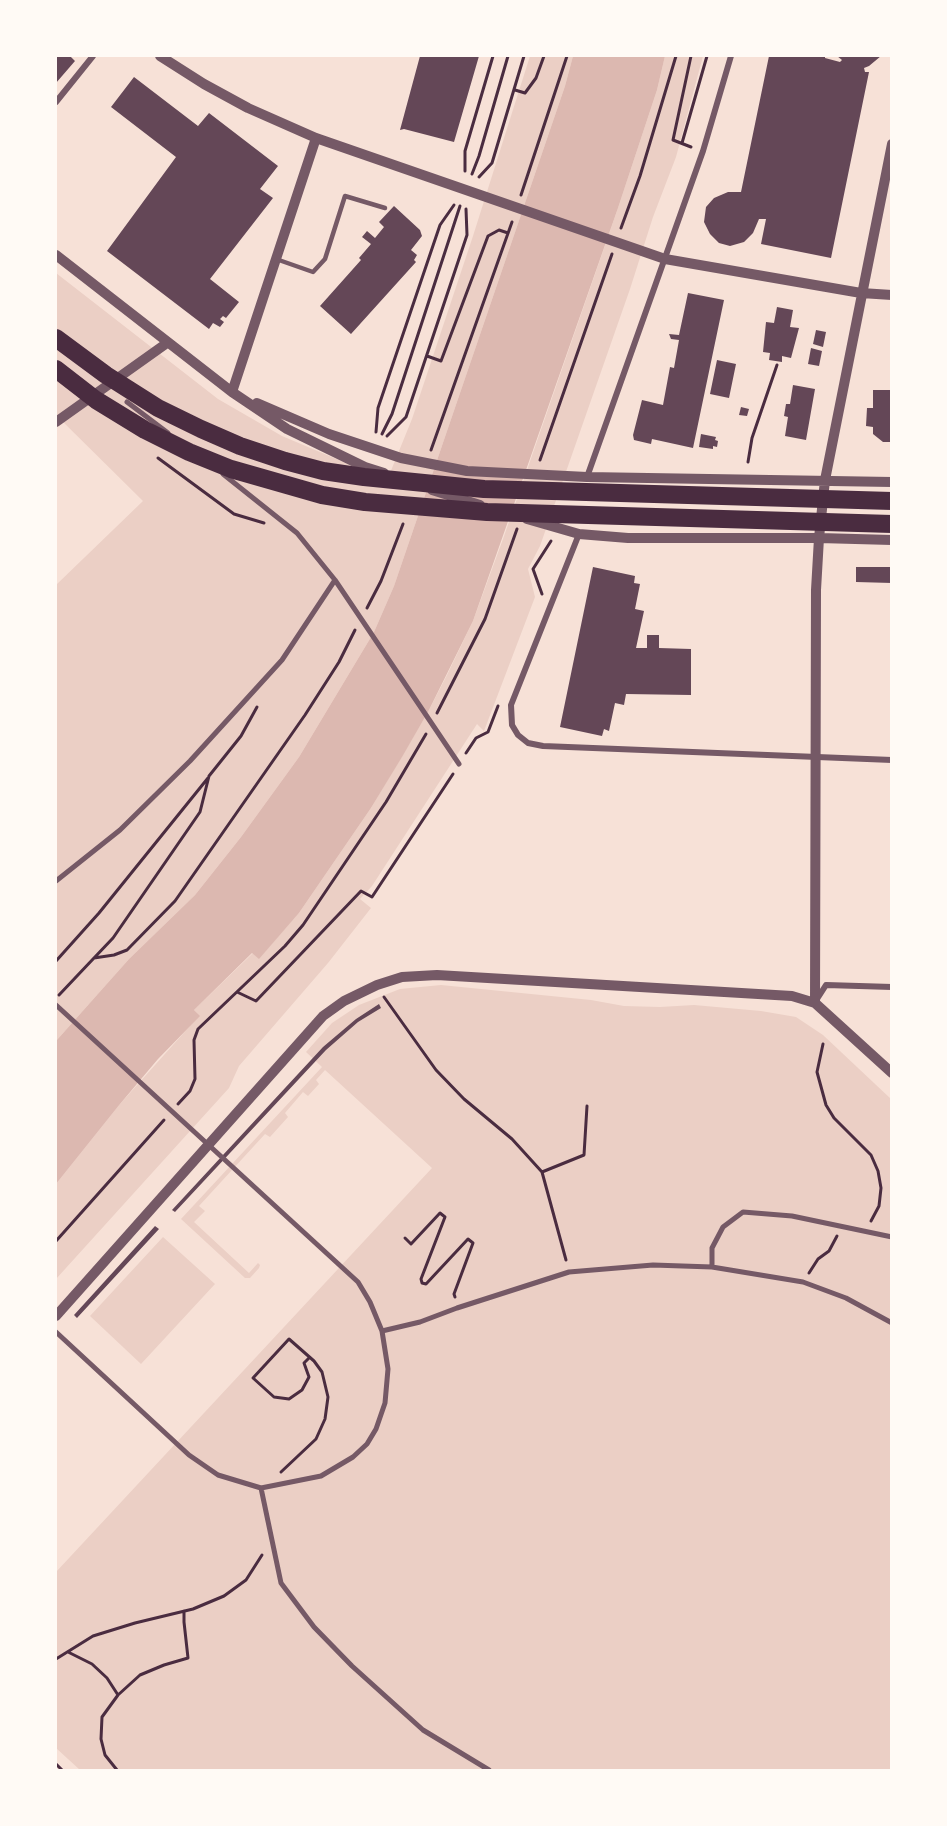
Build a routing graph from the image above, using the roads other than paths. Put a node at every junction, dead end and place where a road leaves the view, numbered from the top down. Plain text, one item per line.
1 (93, 56) edge
2 (160, 56) edge
3 (731, 56) edge
4 (56, 102) edge
5 (316, 138) junction
6 (891, 144) edge
7 (384, 208) dead end
8 (56, 255) edge
9 (276, 259) junction
10 (665, 259) junction
11 (861, 293) junction
12 (891, 295) edge
13 (56, 338) edge
14 (167, 342) junction
15 (56, 369) edge
16 (232, 392) junction
17 (127, 402) dead end
18 (56, 422) edge
19 (587, 477) junction
20 (825, 480) junction
21 (891, 482) edge
22 (891, 501) edge
23 (891, 524) edge
24 (579, 534) junction
25 (819, 538) junction
26 (891, 540) edge
27 (335, 580) junction
28 (816, 757) junction
29 (891, 760) edge
30 (459, 764) road end
31 (56, 881) edge
32 (891, 987) edge
33 (815, 1003) junction
34 (56, 1005) edge
35 (891, 1072) edge
36 (891, 1237) edge
37 (712, 1267) junction
38 (56, 1316) edge
39 (891, 1323) edge
40 (382, 1331) junction
41 (56, 1332) edge
42 (261, 1488) junction
43 (489, 1770) edge

1 - 4 street
2 - 5 street
3 - 10 street
5 - 9 street
5 - 10 street
6 - 11 street
7 - 9 lane
8 - 14 street
9 - 16 street
10 - 11 street
10 - 19 street
11 - 12 street
11 - 20 street
13 - 22 highway
14 - 16 street
14 - 18 street
15 - 23 highway
16 - 19 street
16 - 24 street
17 - 27 street
19 - 20 street
20 - 21 street
20 - 25 street
24 - 25 street
24 - 28 street
25 - 26 street
25 - 28 street
27 - 30 street
27 - 31 street
28 - 29 street
28 - 33 street
32 - 33 street
33 - 35 street
33 - 38 street
34 - 40 street
36 - 37 street
37 - 39 street
37 - 40 street
40 - 42 street
41 - 42 street
42 - 43 street

